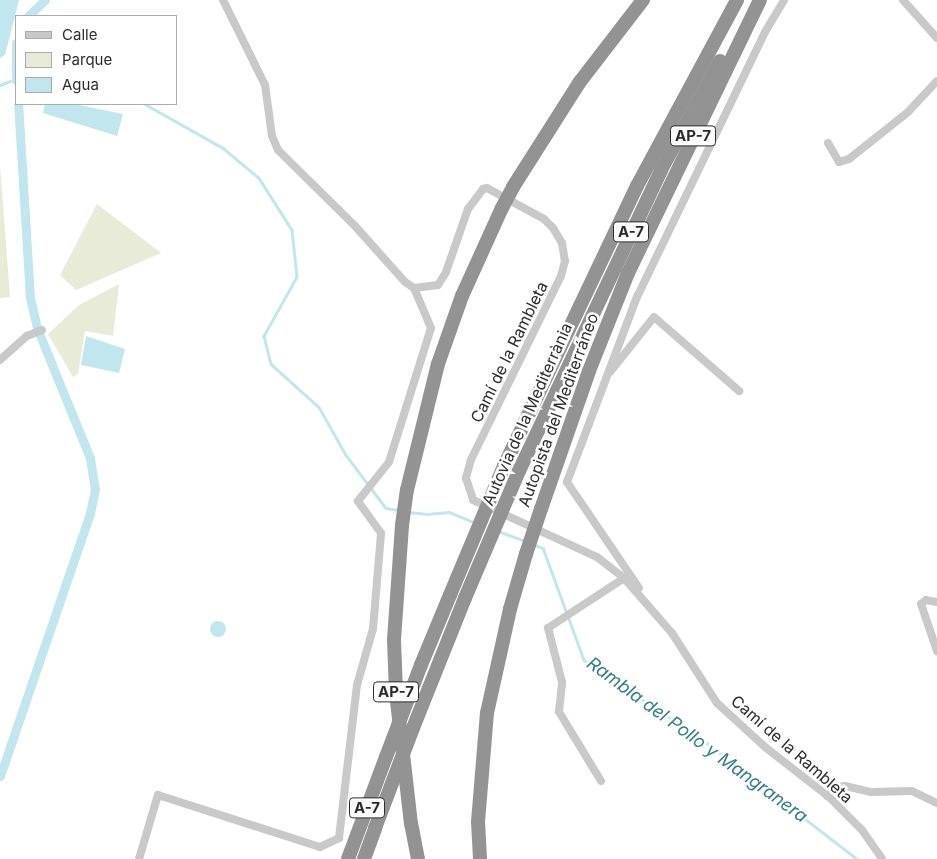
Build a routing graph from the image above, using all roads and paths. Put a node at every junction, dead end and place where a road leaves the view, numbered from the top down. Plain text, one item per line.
1 (223, 0) edge
2 (642, 0) edge
3 (737, 0) edge
4 (756, 0) edge
5 (760, 0) edge
6 (784, 0) edge
7 (904, 0) edge
8 (937, 38) edge
9 (937, 81) edge
10 (828, 143) dead end
11 (414, 288) junction
12 (38, 331) dead end
13 (0, 360) edge
14 (606, 378) junction
15 (739, 391) dead end
16 (624, 578) junction
17 (937, 602) edge
18 (651, 605) junction
19 (937, 651) edge
20 (601, 781) dead end
21 (827, 796) junction
22 (937, 803) edge
23 (139, 859) edge
24 (348, 859) edge
25 (364, 859) edge
26 (418, 859) edge
27 (480, 859) edge
28 (882, 859) edge

1 - 11 street
2 - 26 highway, AP-7, bridge
3 - 24 highway, Autovia de la Mediterrània / A-7, bridge
4 - 25 highway, Autovia de la Mediterrània / A-7, bridge
5 - 27 highway, Autopista del Mediterráneo / AP-7, bridge
6 - 14 street
7 - 8 street
9 - 10 street
11 - 16 street, Camí de la Rambleta
11 - 23 street
12 - 13 street
14 - 15 street
14 - 18 street
16 - 18 street, Camí de la Rambleta
16 - 20 street
17 - 19 street
18 - 21 street, Camí de la Rambleta
21 - 22 street
21 - 28 street, Camí de la Rambleta

